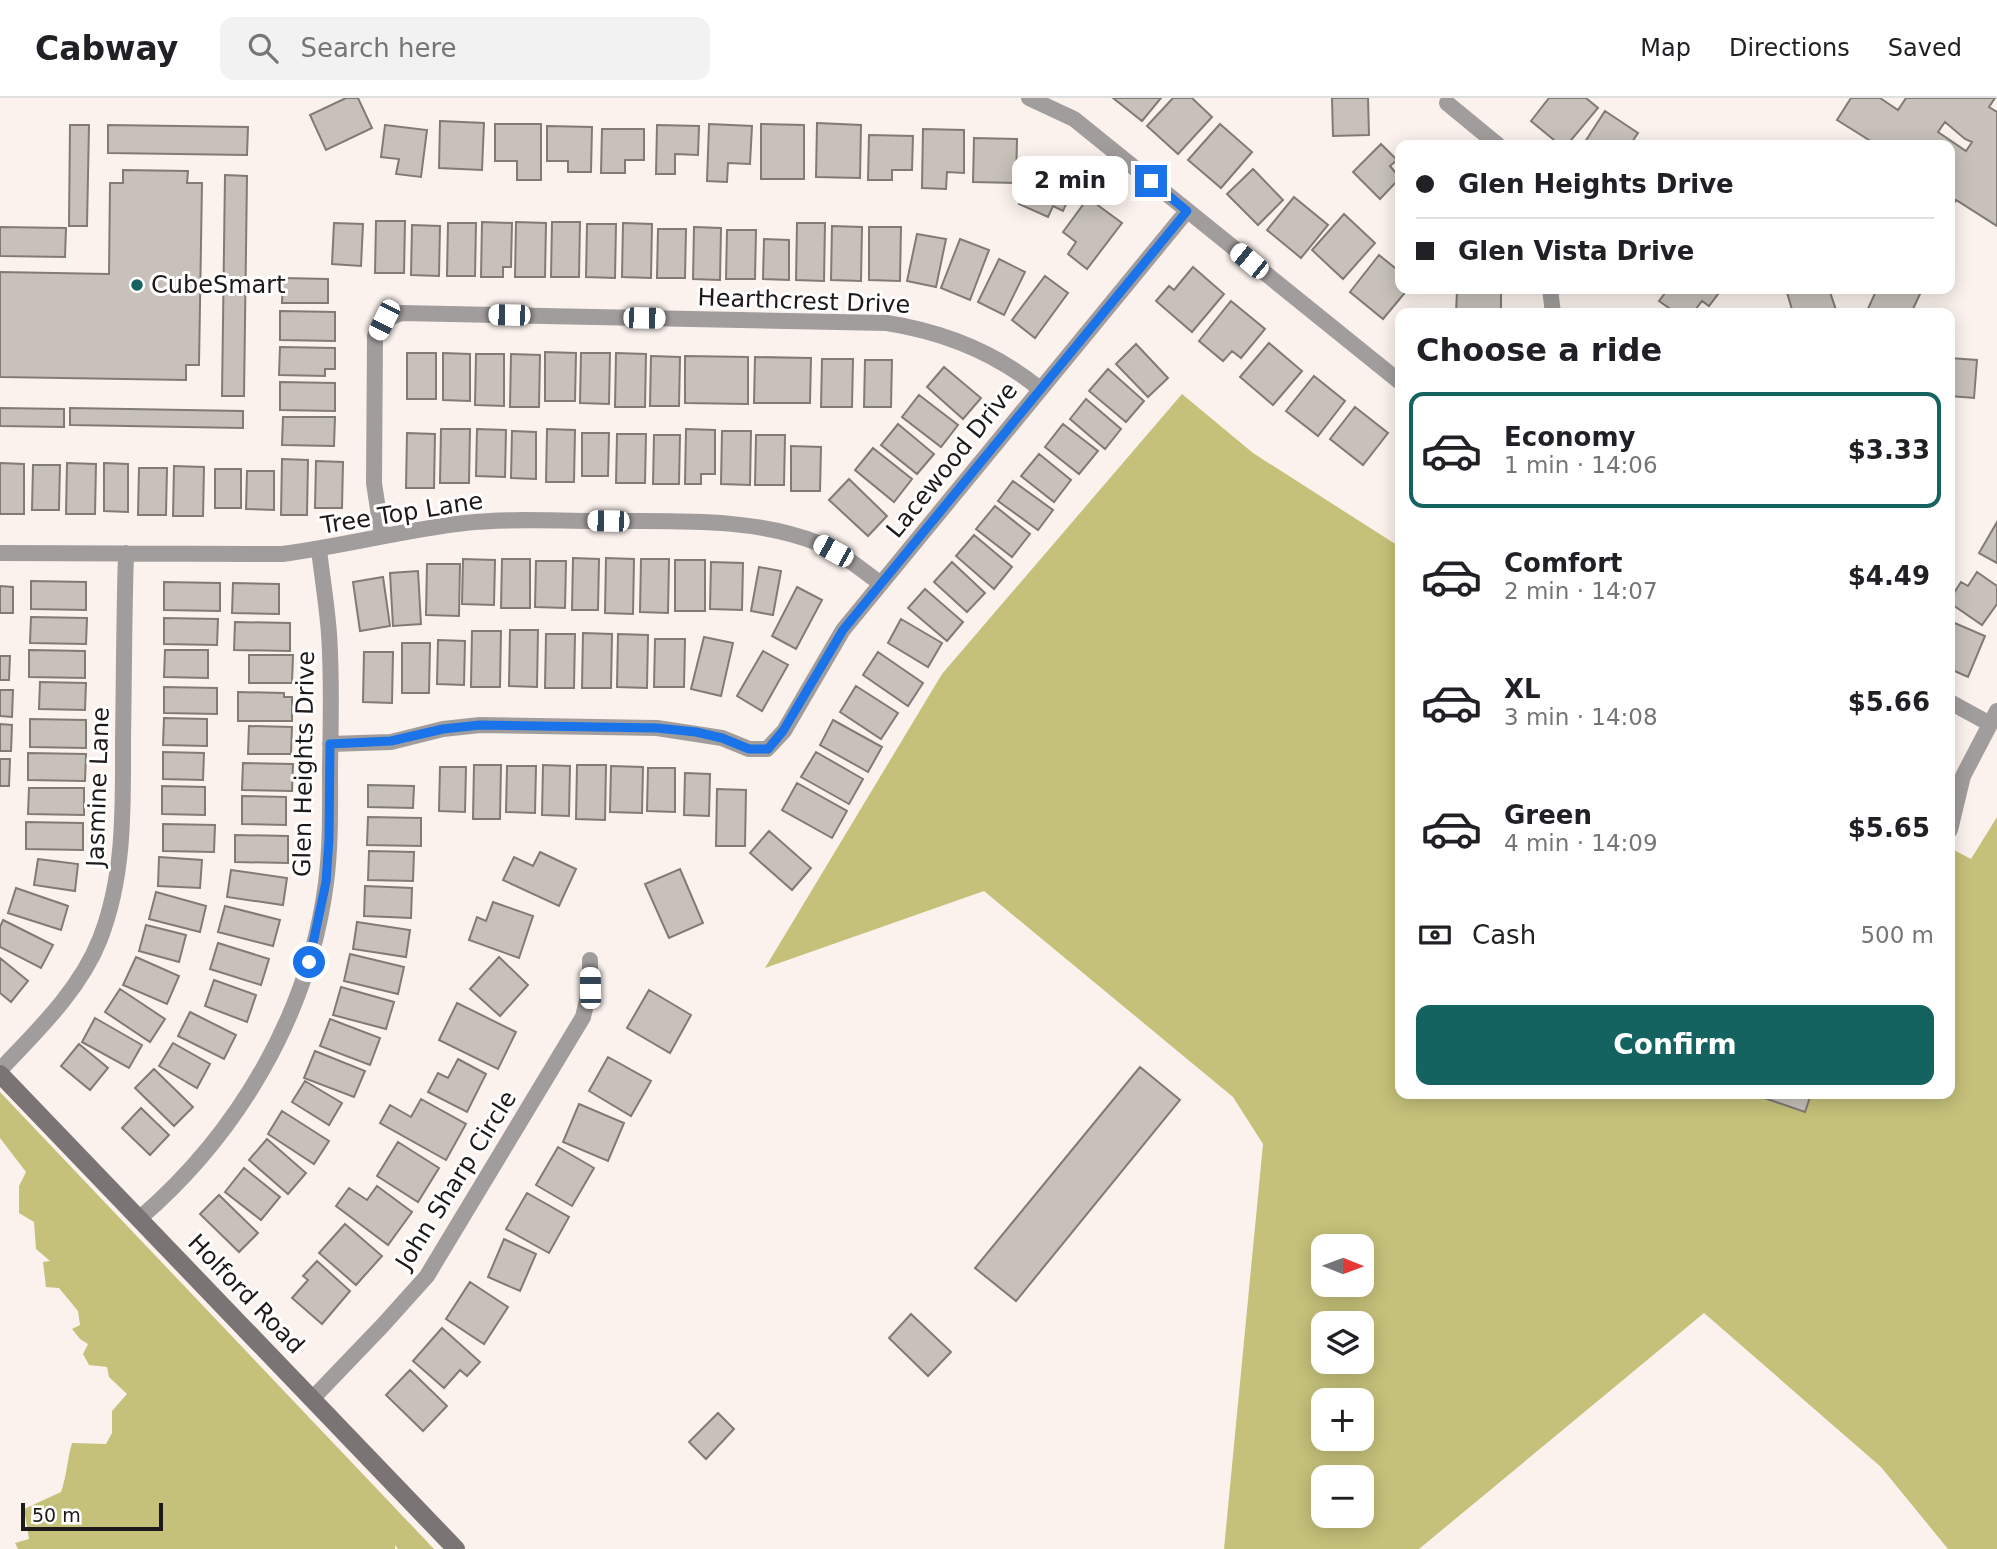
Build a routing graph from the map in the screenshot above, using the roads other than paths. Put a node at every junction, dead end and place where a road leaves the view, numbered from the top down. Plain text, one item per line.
1 (1029, 98) edge
2 (1447, 103) dead end
3 (1491, 140) edge
4 (1187, 211) junction
5 (1395, 378) edge
6 (1040, 389) junction
7 (382, 536) junction
8 (319, 549) junction
9 (0, 553) edge
10 (125, 554) junction
11 (880, 583) junction
12 (1955, 704) edge
13 (1993, 718) edge
14 (330, 744) junction
15 (1955, 809) edge
16 (590, 960) dead end
17 (0, 1072) edge
18 (140, 1218) junction
19 (313, 1398) junction
20 (456, 1549) edge

1 - 4 street
2 - 3 street
4 - 5 street
4 - 6 street, Lacewood Drive
6 - 7 street, Hearthcrest Drive
6 - 11 street, Lacewood Drive
7 - 8 street, Tree Top Lane
7 - 11 street, Tree Top Lane
8 - 10 street, Tree Top Lane
8 - 14 street, Glen Heights Drive
9 - 10 street, Tree Top Lane
10 - 17 street, Jasmine Lane
11 - 14 street, Lacewood Drive
12 - 13 street
13 - 15 street
14 - 18 street, Glen Heights Drive
16 - 19 street, John Sharp Circle
17 - 18 street, Holford Road
18 - 19 street, Holford Road
19 - 20 street, Holford Road

